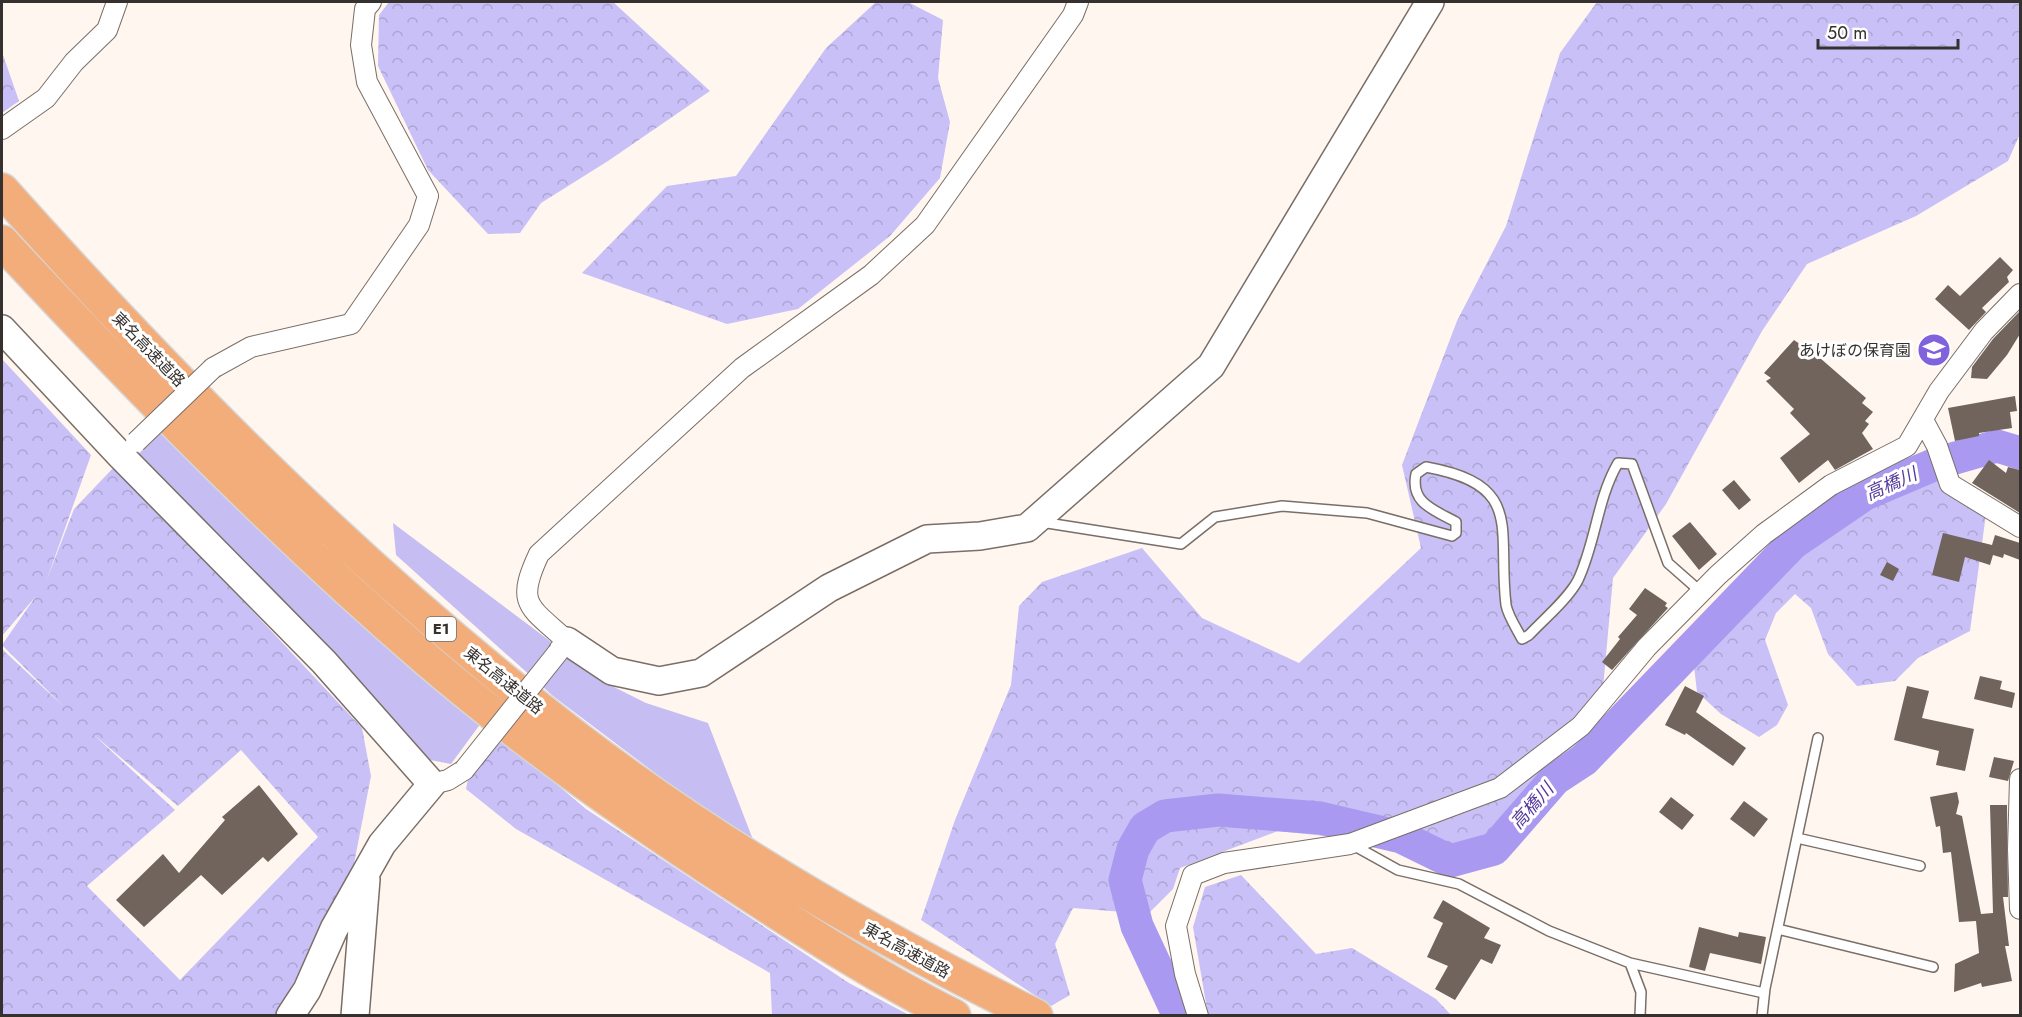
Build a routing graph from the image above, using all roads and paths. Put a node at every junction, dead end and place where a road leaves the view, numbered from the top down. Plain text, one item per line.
1 (117, 2) edge
2 (370, 2) edge
3 (1078, 2) edge
4 (1430, 2) edge
5 (2, 129) edge
6 (2, 190) edge
7 (2, 242) edge
8 (2020, 294) edge
9 (2, 329) edge
10 (1923, 420) junction
11 (128, 448) junction
12 (1034, 521) junction
13 (2020, 527) edge
14 (1701, 592) junction
15 (563, 646) junction
16 (1818, 738) dead end
17 (2020, 779) edge
18 (432, 784) junction
19 (1797, 838) junction
20 (1350, 844) junction
21 (1920, 866) dead end
22 (367, 869) junction
23 (2020, 909) edge
24 (1778, 929) junction
25 (1630, 963) junction
26 (1933, 967) dead end
27 (1766, 988) junction
28 (947, 1012) edge
29 (290, 1016) edge
30 (355, 1016) edge
31 (1035, 1016) edge
32 (1198, 1016) edge
33 (1640, 1016) edge
34 (1761, 1016) edge

1 - 5 street
2 - 11 street, bridge
3 - 15 street
4 - 12 street
6 - 31 highway, 東名高速道路 / E1
7 - 28 highway, 東名高速道路 / E1
8 - 10 street
9 - 11 street
10 - 13 street
10 - 14 street
11 - 18 street
12 - 14 lane
12 - 15 street
14 - 20 street
15 - 18 street, bridge
16 - 19 lane
17 - 23 street
18 - 22 street
19 - 21 lane
19 - 24 lane
20 - 25 lane
20 - 32 street
22 - 29 street
22 - 30 street
24 - 26 lane
24 - 27 lane
25 - 27 lane
25 - 33 lane
27 - 34 lane

